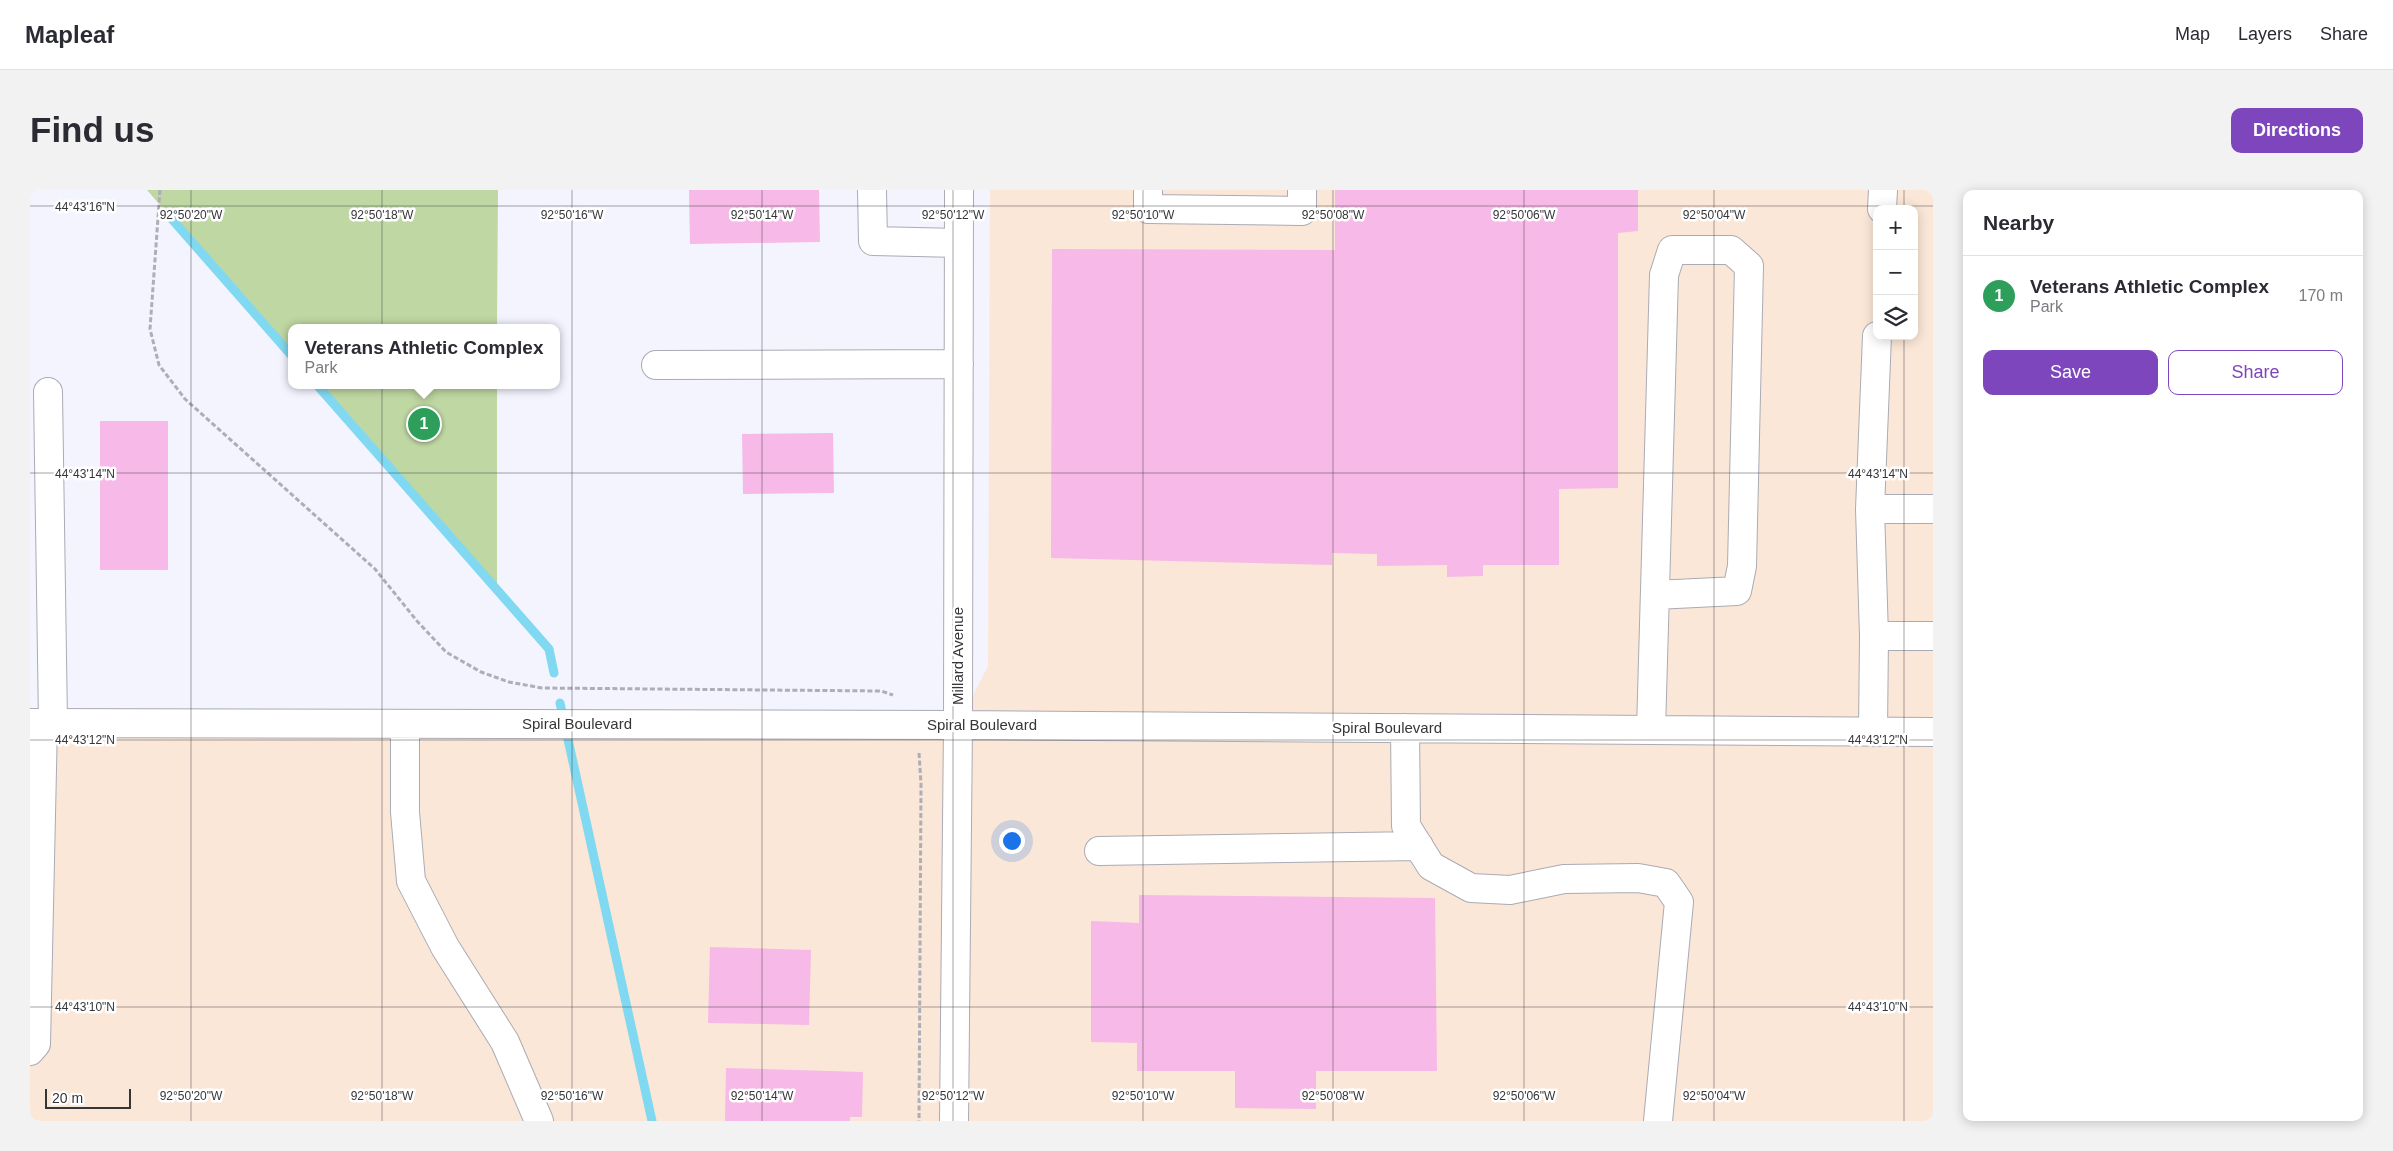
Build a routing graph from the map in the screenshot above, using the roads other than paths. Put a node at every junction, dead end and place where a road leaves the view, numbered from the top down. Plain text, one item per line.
1 (872, 190) edge
2 (959, 190) edge
3 (1148, 190) edge
4 (1302, 190) edge
5 (1883, 190) edge
6 (1882, 205) edge
7 (959, 243) junction
8 (1877, 340) edge
9 (959, 364) junction
10 (656, 365) dead end
11 (48, 392) dead end
12 (1933, 508) edge
13 (1870, 509) junction
14 (1655, 596) junction
15 (1874, 636) junction
16 (1933, 636) edge
17 (42, 723) edge
18 (405, 724) junction
19 (958, 725) junction
20 (1405, 728) junction
21 (1651, 730) junction
22 (1873, 732) junction
23 (1933, 732) edge
24 (1419, 846) junction
25 (1099, 851) dead end
26 (30, 1050) edge
27 (539, 1121) edge
28 (954, 1121) edge
29 (1658, 1121) edge

1 - 7 street
2 - 7 street, Millard Avenue
3 - 4 street
5 - 6 street
7 - 9 street, Millard Avenue
8 - 13 street
9 - 10 street
9 - 19 street, Millard Avenue
11 - 17 street
12 - 13 street
13 - 15 street
14 - 14 street
14 - 21 street
15 - 16 street
15 - 22 street
17 - 18 street, Spiral Boulevard
17 - 26 street
18 - 19 street, Spiral Boulevard
18 - 27 street
19 - 20 street, Spiral Boulevard
19 - 28 street, Millard Avenue
20 - 21 street, Spiral Boulevard
20 - 24 street
21 - 22 street, Spiral Boulevard
22 - 23 street, Spiral Boulevard
24 - 25 street
24 - 29 street

